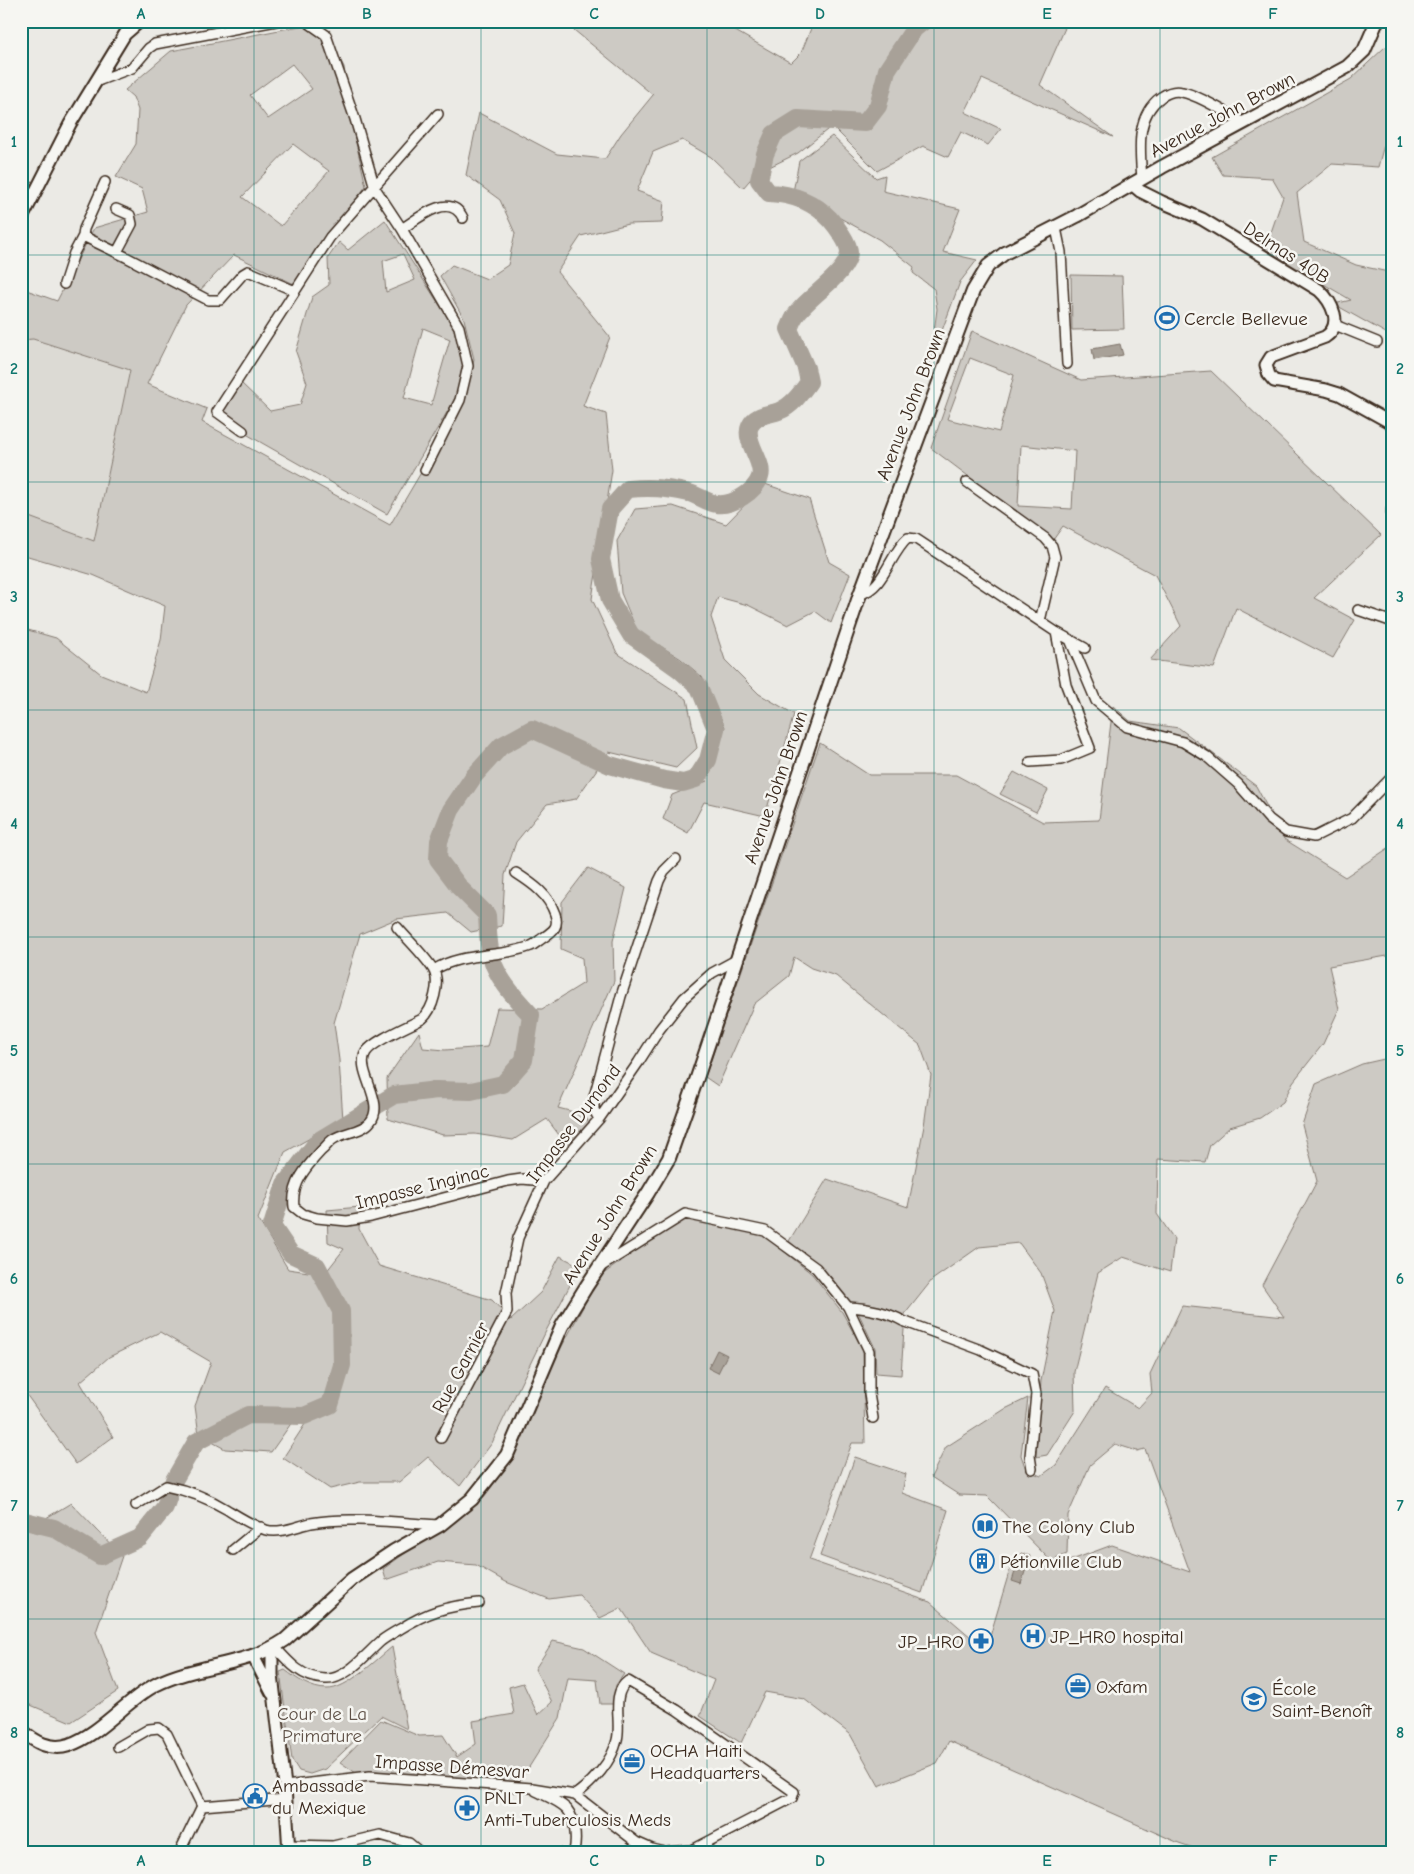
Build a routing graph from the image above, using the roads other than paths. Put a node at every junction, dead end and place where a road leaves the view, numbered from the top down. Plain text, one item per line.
1 (140, 21) edge
2 (276, 21) edge
3 (306, 21) edge
4 (1377, 21) edge
5 (95, 82) junction
6 (438, 114) dead end
7 (1244, 123) junction
8 (105, 182) dead end
9 (1138, 182) junction
10 (375, 188) junction
11 (116, 209) dead end
12 (24, 211) edge
13 (463, 218) dead end
14 (21, 220) edge
15 (1056, 228) junction
16 (402, 230) junction
17 (83, 236) junction
18 (117, 252) junction
19 (64, 284) dead end
20 (295, 291) junction
21 (1335, 325) junction
22 (1377, 342) dead end
23 (1067, 364) dead end
24 (1393, 424) edge
25 (243, 431) dead end
26 (425, 470) dead end
27 (968, 482) dead end
28 (1393, 509) edge
29 (1393, 518) edge
30 (860, 594) junction
31 (1358, 610) dead end
32 (1040, 622) junction
33 (1393, 622) edge
34 (1056, 632) junction
35 (1071, 642) junction
36 (1085, 648) dead end
37 (1030, 762) dead end
38 (1393, 776) edge
39 (676, 858) dead end
40 (516, 873) dead end
41 (397, 927) dead end
42 (736, 960) junction
43 (434, 970) junction
44 (598, 1119) junction
45 (544, 1181) junction
46 (786, 1233) dead end
47 (780, 1242) junction
48 (596, 1270) junction
49 (848, 1306) junction
50 (507, 1312) joint
51 (872, 1418) dead end
52 (441, 1438) dead end
53 (1032, 1469) dead end
54 (136, 1505) dead end
55 (440, 1525) junction
56 (261, 1527) junction
57 (232, 1550) dead end
58 (479, 1603) dead end
59 (274, 1648) junction
60 (253, 1656) junction
61 (274, 1696) junction
62 (21, 1730) edge
63 (118, 1747) dead end
64 (285, 1786) junction
65 (532, 1788) junction
66 (575, 1795) junction
67 (286, 1799) junction
68 (202, 1806) junction
69 (289, 1849) edge
70 (179, 1853) edge
71 (421, 1853) edge
72 (536, 1853) edge
73 (559, 1853) edge
74 (570, 1853) edge

1 - 5 street
2 - 5 street
3 - 10 street
4 - 7 main road, Avenue John Brown
5 - 12 street
6 - 10 street
7 - 9 main road, Avenue John Brown
7 - 9 street
8 - 17 street
9 - 15 main road, Avenue John Brown
9 - 21 street, Delmas 40B
10 - 16 street
10 - 20 street
11 - 18 street
12 - 14 street
13 - 16 street
15 - 23 street
15 - 30 main road, Avenue John Brown
16 - 26 street
17 - 18 street
17 - 19 street
18 - 20 street
20 - 25 street
21 - 22 street
21 - 24 street
27 - 32 street
28 - 29 street
30 - 32 street
30 - 42 main road, Avenue John Brown
31 - 33 street
32 - 34 street
34 - 35 street
34 - 37 street
35 - 36 street
35 - 38 street
39 - 44 street
40 - 43 street
41 - 43 street
42 - 44 street, Impasse Dumond
42 - 48 main road, Avenue John Brown
43 - 45 street, Impasse Inginac
44 - 45 street, Impasse Dumond
45 - 50 street, Impasse Dumond
46 - 47 street
47 - 48 street
47 - 49 street
48 - 55 main road, Avenue John Brown
49 - 51 street
49 - 53 street
50 - 52 street, Rue Garnier
54 - 56 street
55 - 56 street
55 - 59 main road, Avenue John Brown
56 - 57 street
58 - 59 street
59 - 60 main road, Avenue John Brown
59 - 61 street
60 - 61 street
60 - 62 main road, Avenue John Brown
61 - 64 street
63 - 68 street
64 - 65 street, Impasse Démesvar
64 - 67 street
65 - 66 street, Impasse Démesvar
65 - 74 street
66 - 66 street, Impasse Démesvar
67 - 68 street
67 - 69 street
68 - 70 street
69 - 71 street
72 - 73 street

